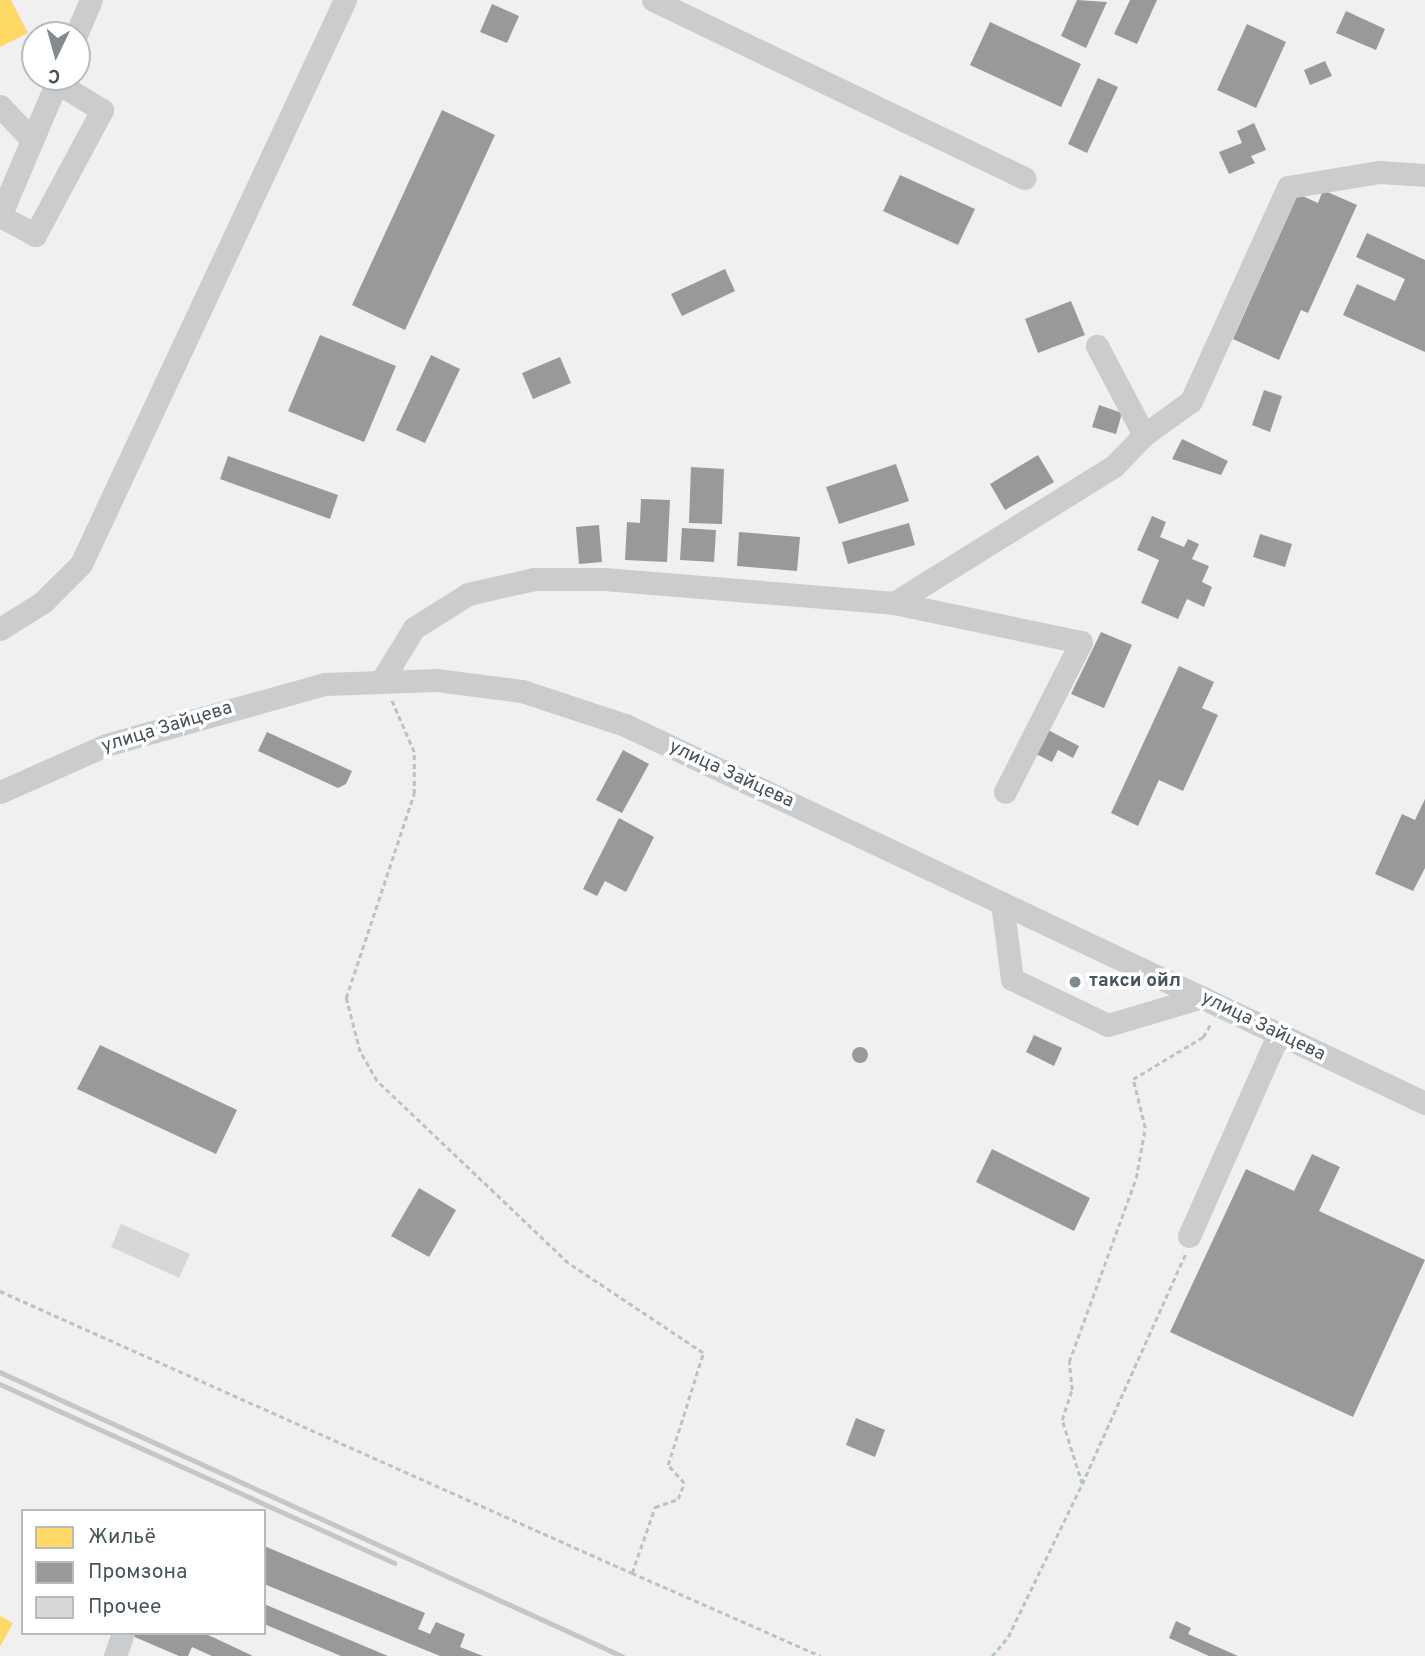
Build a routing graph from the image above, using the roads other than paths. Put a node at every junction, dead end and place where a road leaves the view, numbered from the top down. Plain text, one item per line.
1 (91, 0) edge
2 (345, 0) edge
3 (653, 0) edge
4 (82, 21) edge
5 (52, 91) edge
6 (74, 91) edge
7 (0, 106) edge
8 (32, 140) junction
9 (1425, 176) edge
10 (1025, 178) dead end
11 (0, 216) edge
12 (1097, 346) dead end
13 (1144, 435) junction
14 (894, 603) junction
15 (0, 629) edge
16 (382, 680) junction
17 (0, 792) edge
18 (1005, 792) dead end
19 (1002, 903) junction
20 (1211, 1002) junction
21 (1278, 1035) junction
22 (1425, 1103) edge
23 (1189, 1236) road end
24 (122, 1635) edge
25 (115, 1656) edge

1 - 4 street
2 - 15 street
3 - 10 street
5 - 8 street
6 - 11 street
7 - 8 street
8 - 11 street
9 - 13 street
12 - 13 street
13 - 14 street
14 - 16 street
14 - 18 street
16 - 17 street, улица Зайцева
16 - 19 street, улица Зайцева
19 - 20 street, улица Зайцева
19 - 20 street
20 - 21 street, улица Зайцева
21 - 22 street, улица Зайцева
21 - 23 street
24 - 25 street

